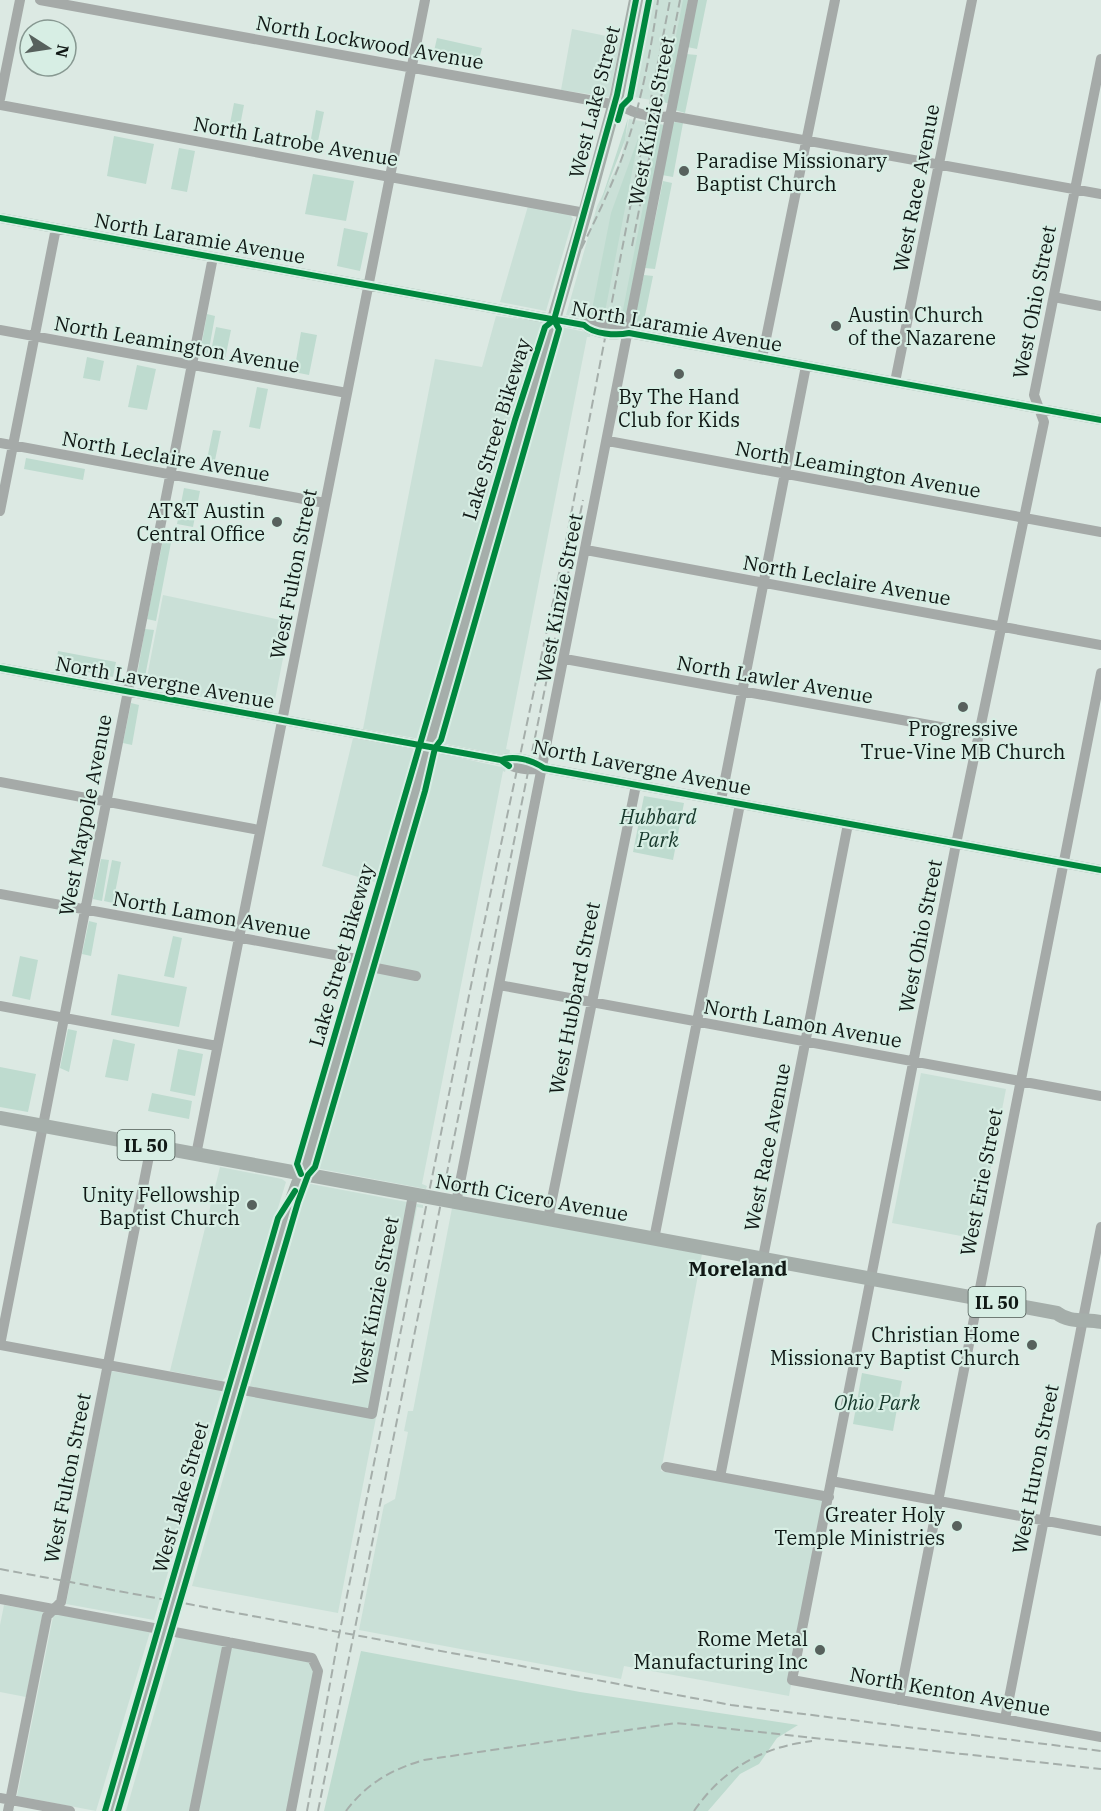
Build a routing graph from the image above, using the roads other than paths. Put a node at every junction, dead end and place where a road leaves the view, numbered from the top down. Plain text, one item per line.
1 (20, 0) edge
2 (40, 0) edge
3 (424, 0) edge
4 (636, 0) edge
5 (644, 0) edge
6 (693, 0) edge
7 (835, 0) edge
8 (972, 0) edge
9 (1101, 59) edge
10 (412, 68) junction
11 (1100, 74) edge
12 (0, 99) edge
13 (0, 105) edge
14 (618, 106) junction
15 (671, 116) junction
16 (806, 140) junction
17 (939, 164) junction
18 (390, 177) junction
19 (1075, 189) junction
20 (1101, 194) edge
21 (585, 213) junction
22 (0, 218) edge
23 (56, 228) junction
24 (213, 257) junction
25 (369, 286) junction
26 (1054, 297) junction
27 (1101, 306) edge
28 (554, 320) junction
29 (0, 330) edge
30 (628, 333) junction
31 (34, 337) junction
32 (762, 358) junction
33 (192, 365) junction
34 (806, 366) junction
35 (895, 382) junction
36 (347, 393) junction
37 (1039, 409) junction
38 (1101, 420) edge
39 (608, 441) junction
40 (0, 443) edge
41 (13, 446) junction
42 (785, 474) junction
43 (170, 475) junction
44 (326, 503) junction
45 (0, 511) edge
46 (1024, 518) junction
47 (1101, 532) edge
48 (586, 550) junction
49 (763, 583) junction
50 (1001, 626) junction
51 (1101, 645) edge
52 (565, 659) junction
53 (0, 668) edge
54 (1101, 673) edge
55 (742, 691) junction
56 (128, 692) junction
57 (443, 699) junction
58 (282, 720) junction
59 (979, 734) junction
60 (428, 747) junction
61 (544, 768) junction
62 (0, 782) edge
63 (636, 784) junction
64 (416, 792) junction
65 (721, 800) junction
66 (106, 801) junction
67 (740, 804) junction
68 (848, 824) junction
69 (259, 830) junction
70 (956, 844) junction
71 (1062, 863) junction
72 (1101, 870) edge
73 (0, 894) edge
74 (85, 910) junction
75 (238, 938) junction
76 (371, 965) junction
77 (416, 975) dead end
78 (499, 985) junction
79 (591, 1002) junction
80 (0, 1006) edge
81 (64, 1018) junction
82 (697, 1021) junction
83 (806, 1041) junction
84 (217, 1046) junction
85 (913, 1061) junction
86 (1019, 1081) junction
87 (1101, 1096) edge
88 (0, 1118) edge
89 (43, 1126) junction
90 (152, 1146) junction
91 (196, 1155) junction
92 (304, 1174) junction
93 (413, 1195) junction
94 (456, 1203) junction
95 (548, 1220) junction
96 (1101, 1227) edge
97 (654, 1239) junction
98 (763, 1259) junction
99 (870, 1279) junction
100 (976, 1299) junction
101 (1083, 1318) junction
102 (1101, 1322) edge
103 (0, 1345) edge
104 (107, 1365) junction
105 (236, 1389) junction
106 (666, 1467) dead end
107 (720, 1477) junction
108 (831, 1482) junction
109 (829, 1497) junction
110 (937, 1501) junction
111 (1043, 1520) junction
112 (1101, 1531) edge
113 (0, 1599) edge
114 (54, 1609) junction
115 (165, 1630) junction
116 (228, 1642) junction
117 (792, 1680) joint
118 (899, 1700) junction
119 (1005, 1719) junction
120 (1101, 1737) edge
121 (6, 1803) edge
122 (70, 1811) edge
123 (105, 1811) edge
124 (111, 1811) edge
125 (118, 1811) edge
126 (194, 1811) edge
127 (291, 1811) edge

1 - 12 street
2 - 10 street, North Lockwood Avenue
3 - 10 street, West Fulton Street
4 - 14 main road, West Lake Street
5 - 14 main road, West Lake Street
6 - 15 street, West Kinzie Street
7 - 16 street
8 - 17 street, West Race Avenue
9 - 11 street, West Ohio Street
10 - 14 street, North Lockwood Avenue
10 - 18 street, West Fulton Street
11 - 19 street, West Ohio Street
13 - 18 street, North Latrobe Avenue
14 - 15 street, North Lockwood Avenue
14 - 21 main road, West Lake Street
15 - 16 street, North Lockwood Avenue
15 - 30 street, West Kinzie Street
16 - 17 street, North Lockwood Avenue
16 - 32 street
17 - 19 street, North Lockwood Avenue
17 - 35 street, West Race Avenue
18 - 21 street, North Latrobe Avenue
18 - 25 street, West Fulton Street
19 - 20 street, North Lockwood Avenue
19 - 26 street, West Ohio Street
21 - 28 main road, West Lake Street
22 - 23 street, North Laramie Avenue
23 - 24 street, North Laramie Avenue
23 - 31 street
24 - 25 street, North Laramie Avenue
24 - 33 street, West Maypole Avenue
25 - 28 street, North Laramie Avenue
25 - 36 street, West Fulton Street
26 - 27 street
26 - 37 street, West Ohio Street
28 - 30 street, North Laramie Avenue
28 - 57 main road, West Lake Street
29 - 31 street, North Leamington Avenue
30 - 32 street, North Laramie Avenue
30 - 39 street, West Kinzie Street
31 - 33 street, North Leamington Avenue
31 - 41 street
32 - 34 street, North Laramie Avenue
33 - 36 street, North Leamington Avenue
33 - 43 street, West Maypole Avenue
34 - 35 street, North Laramie Avenue
34 - 42 street
35 - 37 street, North Laramie Avenue
36 - 44 street, West Fulton Street
37 - 38 street, North Laramie Avenue
37 - 46 street, West Ohio Street
39 - 42 street, North Leamington Avenue
39 - 48 street, West Kinzie Street
40 - 41 street, North Leclaire Avenue
41 - 43 street, North Leclaire Avenue
41 - 45 street
42 - 46 street, North Leamington Avenue
42 - 49 street
43 - 44 street, North Leclaire Avenue
43 - 56 street, West Maypole Avenue
44 - 58 street, West Fulton Street
46 - 47 street, North Leamington Avenue
46 - 50 street, West Ohio Street
48 - 49 street, North Leclaire Avenue
48 - 52 street, West Kinzie Street
49 - 50 street, North Leclaire Avenue
49 - 55 street
50 - 51 street, North Leclaire Avenue
50 - 59 street, West Ohio Street
52 - 55 street, North Lawler Avenue
52 - 61 street, West Kinzie Street
53 - 56 street, North Lavergne Avenue
54 - 71 street, West Erie Street
55 - 59 street, North Lawler Avenue
55 - 65 street
56 - 58 street, North Lavergne Avenue
56 - 66 street, West Maypole Avenue
57 - 60 main road, West Lake Street
57 - 60 main road
58 - 60 street, North Lavergne Avenue
58 - 69 street, West Fulton Street
59 - 70 street, West Ohio Street
60 - 61 street, North Lavergne Avenue
60 - 64 main road, West Lake Street
60 - 64 main road
61 - 63 street, North Lavergne Avenue
61 - 78 street, West Kinzie Street
62 - 66 street
63 - 65 street, North Lavergne Avenue
63 - 79 street, West Hubbard Street
64 - 76 main road, West Lake Street
65 - 67 street, North Lavergne Avenue
66 - 69 street
66 - 74 street, West Maypole Avenue
67 - 68 street, North Lavergne Avenue
67 - 82 street
68 - 70 street, North Lavergne Avenue
68 - 83 street, West Race Avenue
69 - 75 street, West Fulton Street
70 - 71 street, North Lavergne Avenue
70 - 85 street, West Ohio Street
71 - 72 street, North Lavergne Avenue
71 - 86 street, West Erie Street
73 - 74 street, North Lamon Avenue
74 - 75 street, North Lamon Avenue
74 - 81 street, West Maypole Avenue
75 - 76 street, North Lamon Avenue
75 - 84 street, West Fulton Street
76 - 77 street, North Lamon Avenue
76 - 92 main road, West Lake Street
78 - 79 street, North Lamon Avenue
78 - 94 street, West Kinzie Street
79 - 82 street, North Lamon Avenue
79 - 95 street, West Hubbard Street
80 - 81 street
81 - 84 street
81 - 89 street, West Maypole Avenue
82 - 83 street, North Lamon Avenue
82 - 97 street
83 - 85 street, North Lamon Avenue
83 - 98 street, West Race Avenue
84 - 91 street, West Fulton Street
85 - 86 street, North Lamon Avenue
85 - 99 street, West Ohio Street
86 - 87 street, North Lamon Avenue
86 - 100 street, West Erie Street
88 - 89 main road, North Cicero Avenue / IL 50
89 - 90 main road, North Cicero Avenue / IL 50
89 - 103 street, West Maypole Avenue
90 - 91 main road, North Cicero Avenue / IL 50
90 - 104 street, West Fulton Street
91 - 92 main road, North Cicero Avenue / IL 50
92 - 93 main road, North Cicero Avenue / IL 50
92 - 105 main road, West Lake Street
92 - 105 main road, West Lake Street
93 - 94 main road, North Cicero Avenue / IL 50
93 - 105 street, West Kinzie Street
94 - 95 main road, North Cicero Avenue / IL 50
95 - 97 main road, North Cicero Avenue / IL 50
96 - 101 street, West Huron Street
97 - 98 main road, North Cicero Avenue / IL 50
98 - 99 main road, North Cicero Avenue / IL 50
98 - 107 street, West Race Avenue
99 - 100 main road, North Cicero Avenue / IL 50
99 - 108 street, West Ohio Street
100 - 101 main road, North Cicero Avenue / IL 50
100 - 110 street, West Erie Street
101 - 102 main road, North Cicero Avenue / IL 50
101 - 111 street, West Huron Street
103 - 104 street
104 - 105 street
104 - 114 street, West Fulton Street
105 - 115 main road, West Lake Street
106 - 107 street
107 - 109 street
108 - 109 street, West Ohio Street
108 - 110 street
109 - 117 street, West Ohio Street
110 - 111 street
110 - 118 street, West Erie Street
111 - 112 street
111 - 119 street, West Huron Street
113 - 114 street
114 - 115 street
114 - 121 street, West Fulton Street
115 - 116 street
115 - 123 main road, West Lake Street
115 - 124 main road, West Lake Street
115 - 125 main road, West Lake Street
116 - 126 street
116 - 127 street
117 - 118 street, North Kenton Avenue
118 - 119 street, North Kenton Avenue
119 - 120 street, North Kenton Avenue
121 - 122 street

